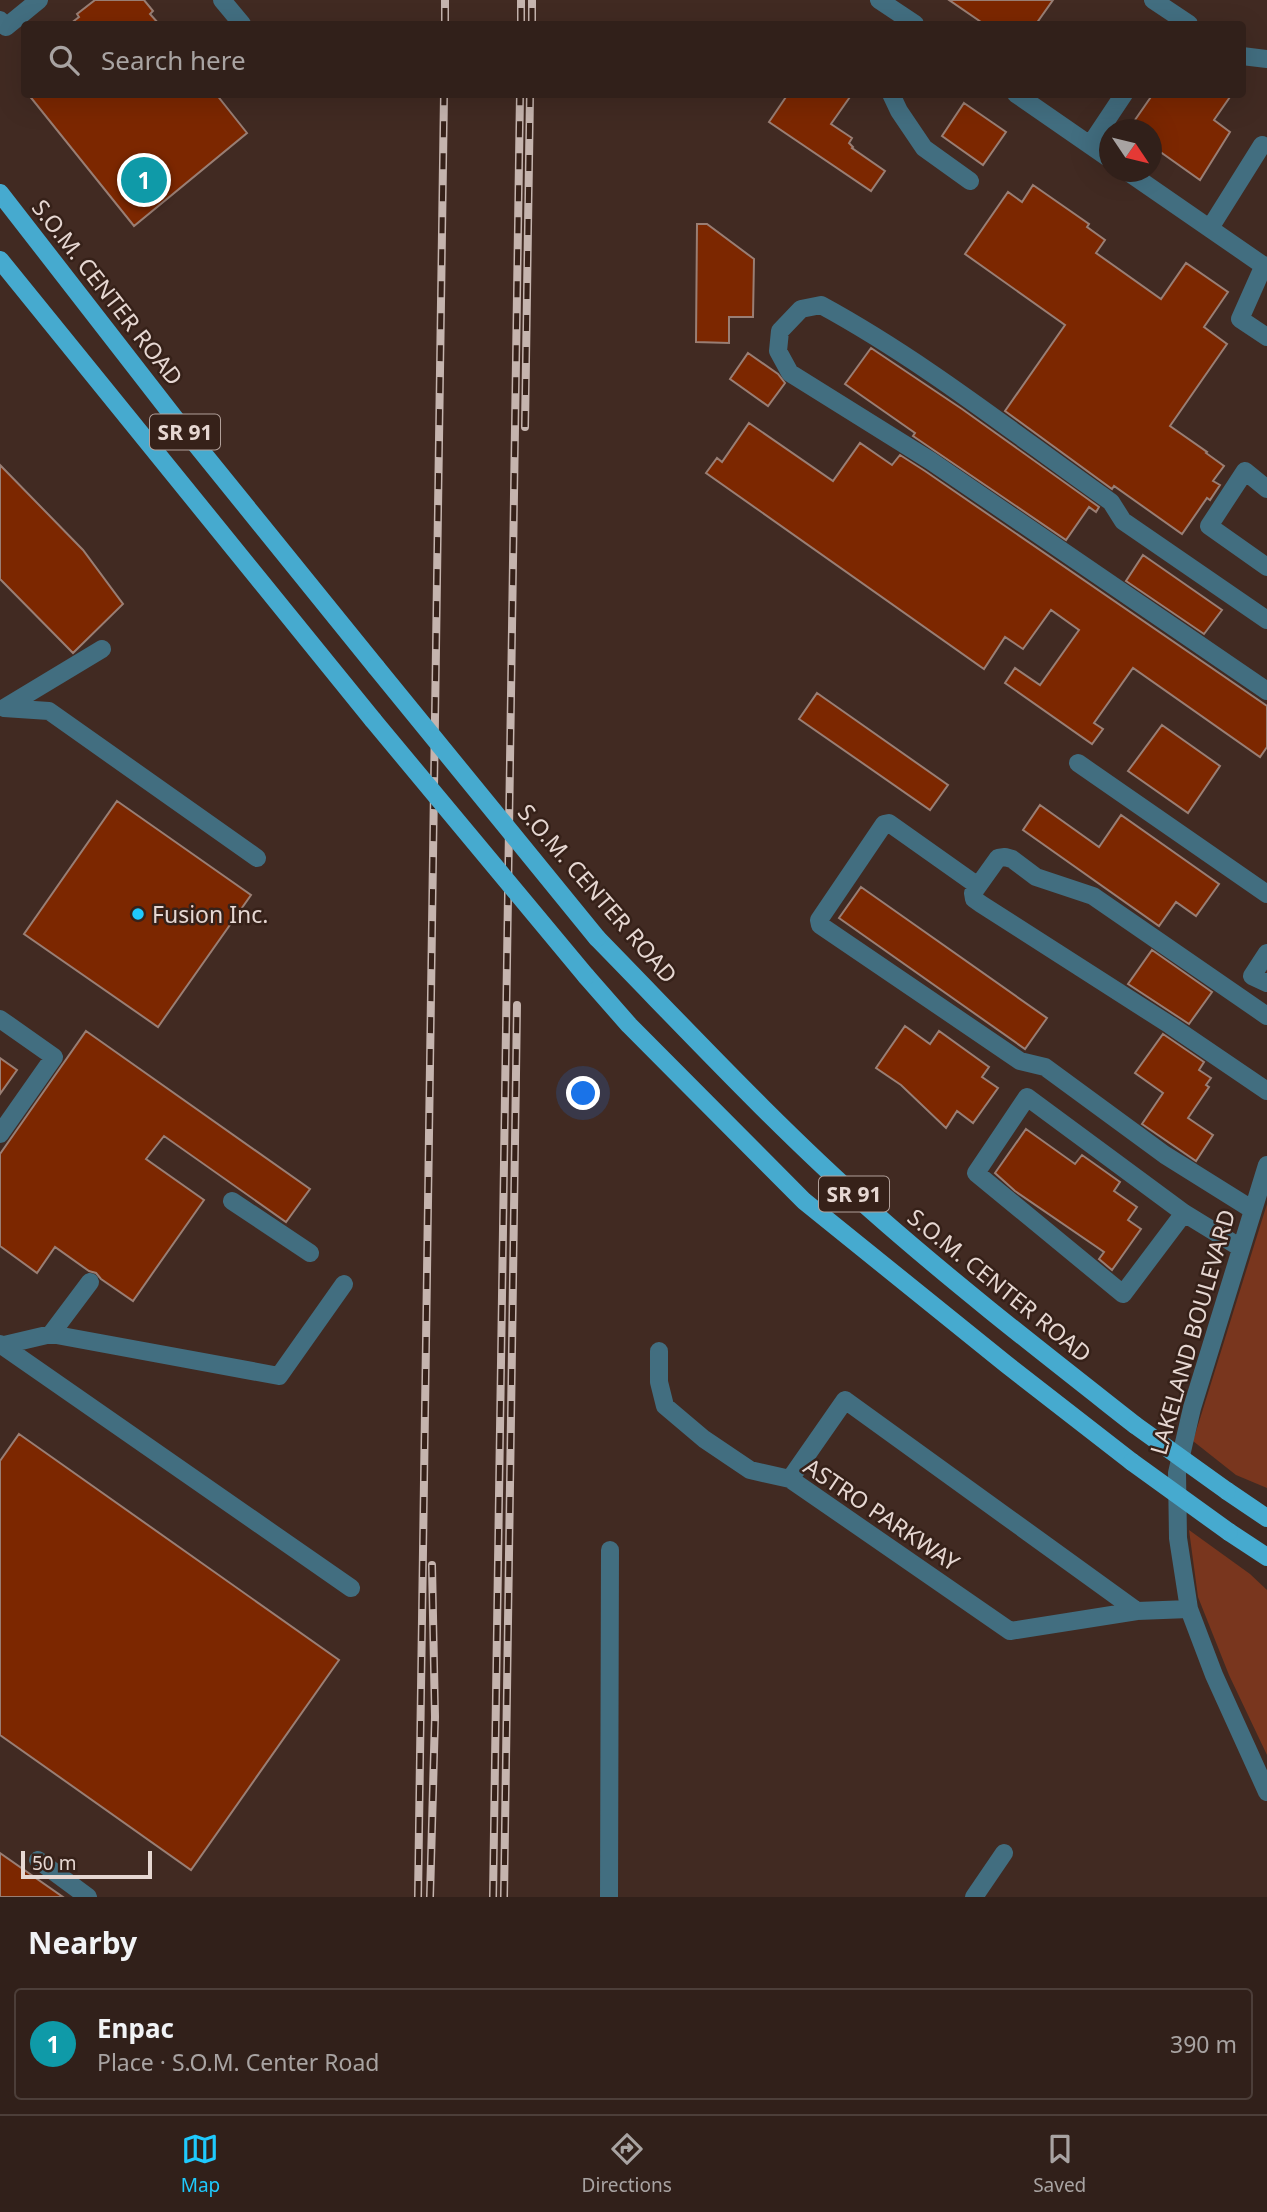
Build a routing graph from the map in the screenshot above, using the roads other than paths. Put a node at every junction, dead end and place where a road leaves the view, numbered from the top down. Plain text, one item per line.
1 (39, 0) edge
2 (222, 0) edge
3 (879, 0) edge
4 (1153, 0) edge
5 (0, 20) edge
6 (240, 21) edge
7 (910, 21) edge
8 (1184, 21) edge
9 (1246, 56) edge
10 (1267, 59) edge
11 (893, 98) edge
12 (1022, 98) edge
13 (1121, 98) edge
14 (1090, 145) junction
15 (1262, 145) dead end
16 (1099, 151) edge
17 (970, 181) dead end
18 (1143, 182) edge
19 (0, 193) edge
20 (1210, 228) junction
21 (0, 260) edge
22 (1266, 267) edge
23 (1267, 337) edge
24 (1267, 489) edge
25 (1267, 567) edge
26 (1267, 620) edge
27 (102, 649) dead end
28 (1267, 691) edge
29 (2, 706) edge
30 (1078, 762) dead end
31 (257, 858) dead end
32 (978, 886) junction
33 (1267, 894) edge
34 (1267, 953) edge
35 (1267, 983) edge
36 (1267, 1016) edge
37 (0, 1019) edge
38 (1267, 1091) edge
39 (0, 1134) edge
40 (1267, 1165) edge
41 (232, 1201) dead end
42 (1253, 1210) junction
43 (1184, 1213) junction
44 (1241, 1248) junction
45 (310, 1252) dead end
46 (90, 1282) dead end
47 (344, 1284) dead end
48 (51, 1335) junction
49 (0, 1345) edge
50 (659, 1351) dead end
51 (790, 1479) junction
52 (1267, 1518) edge
53 (610, 1550) dead end
54 (1267, 1557) edge
55 (351, 1588) dead end
56 (1189, 1609) junction
57 (1137, 1611) junction
58 (1267, 1792) edge
59 (1004, 1853) dead end
60 (38, 1860) dead end
61 (88, 1897) edge
62 (610, 1897) edge
63 (974, 1897) edge

1 - 5 street
2 - 6 street
3 - 7 street
4 - 8 street
9 - 10 street
11 - 17 street
12 - 14 street
13 - 14 street
14 - 16 street
15 - 20 street
18 - 20 street
19 - 52 main road, S.O.M. CENTER ROAD / SR 91, bridge
20 - 22 street
21 - 54 main road, SR 91, bridge
22 - 23 street
24 - 25 street
26 - 28 street
27 - 29 street
29 - 31 street
30 - 33 street
32 - 36 street
32 - 38 street
32 - 42 street
34 - 35 street
37 - 39 street
40 - 42 street, LAKELAND BOULEVARD
41 - 45 street
42 - 44 street, LAKELAND BOULEVARD
43 - 43 street
43 - 44 street
44 - 56 street, LAKELAND BOULEVARD
46 - 48 street
47 - 48 street
48 - 49 street
49 - 55 street
50 - 51 street, ASTRO PARKWAY
51 - 57 street, ASTRO PARKWAY
51 - 57 street
53 - 62 street
56 - 57 street, ASTRO PARKWAY
56 - 58 street, LAKELAND BOULEVARD
59 - 63 street
60 - 61 street

